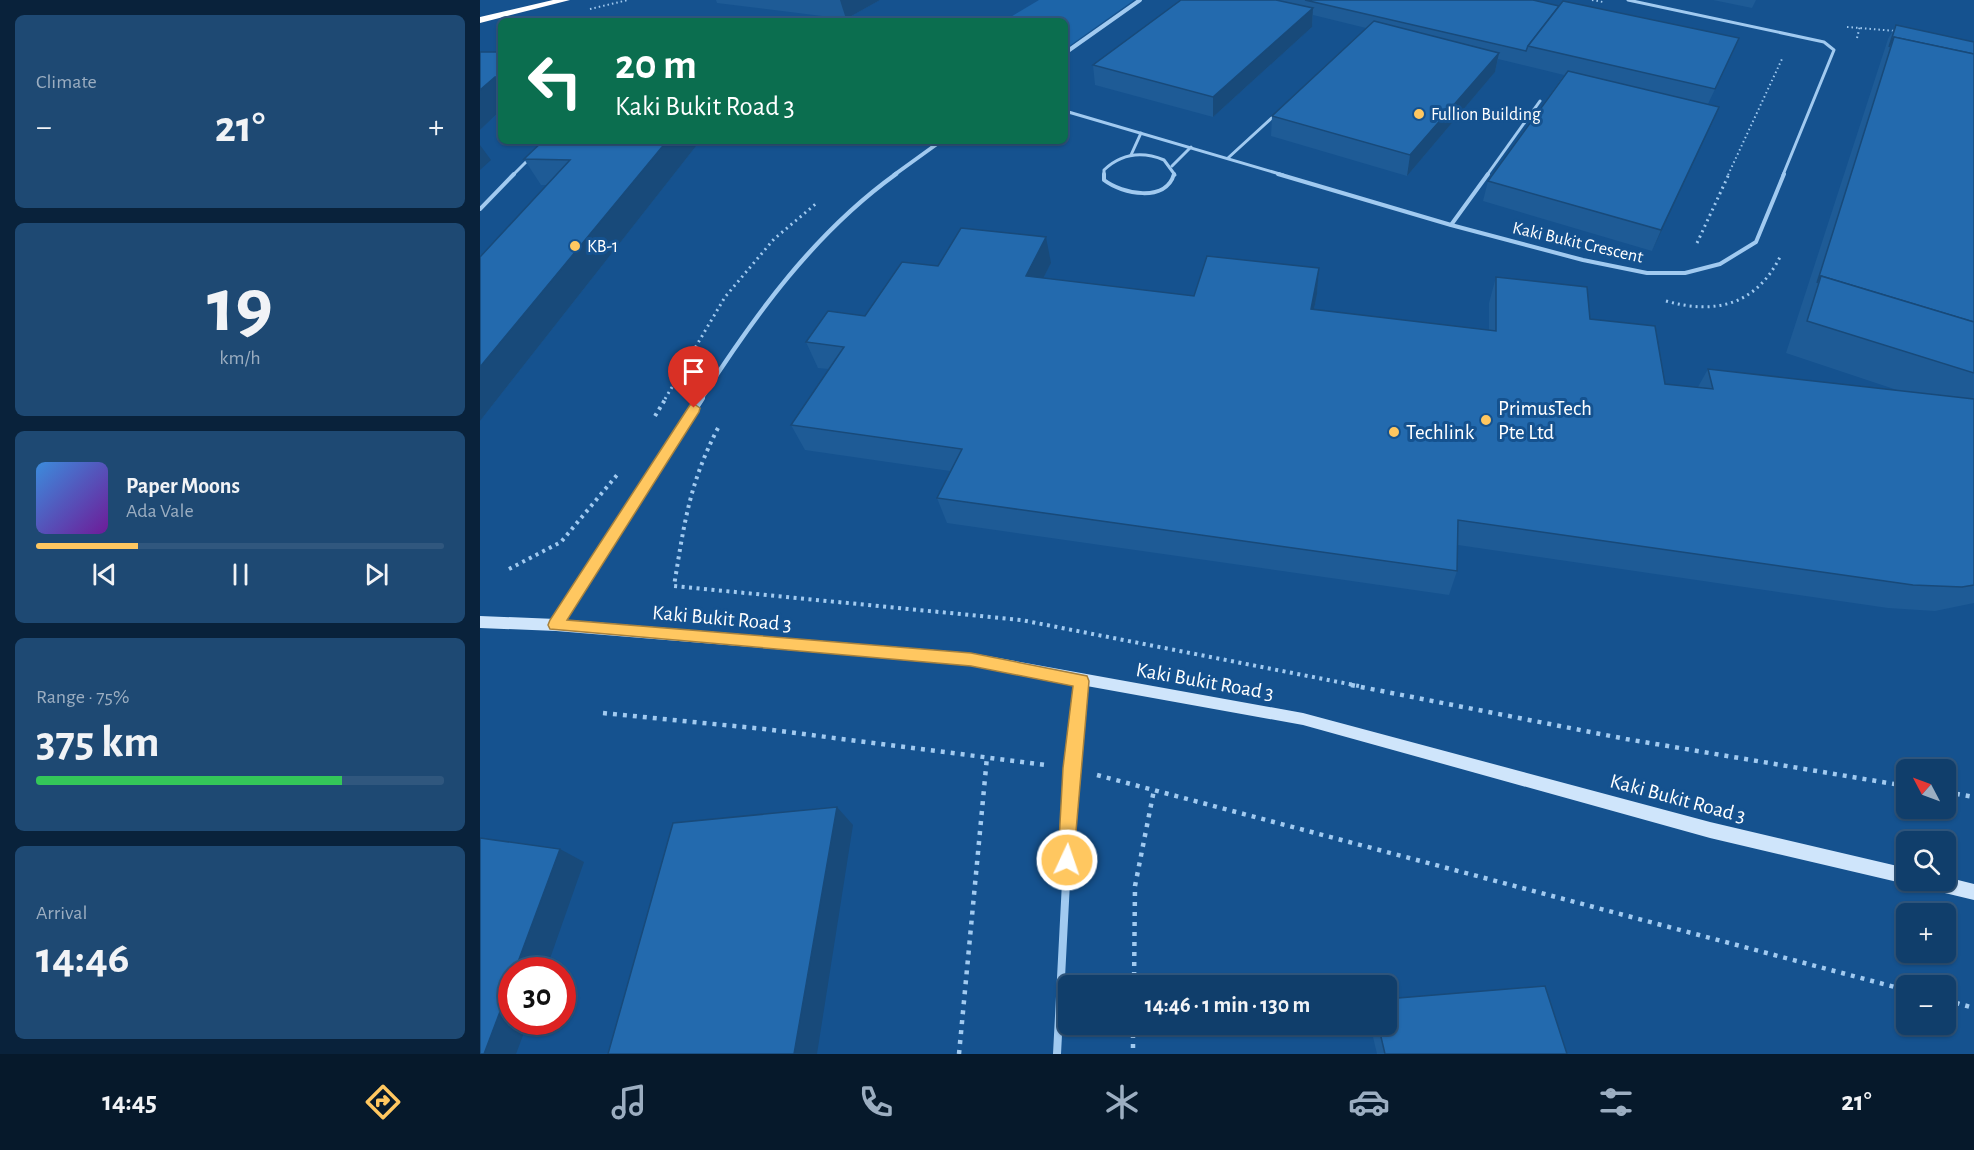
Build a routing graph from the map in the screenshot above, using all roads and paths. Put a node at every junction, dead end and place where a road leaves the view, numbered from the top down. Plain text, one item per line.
1 (565, 0) edge
2 (1140, 0) edge
3 (1628, 0) edge
4 (480, 20) edge
5 (1860, 26) junction
6 (1899, 32) edge
7 (1824, 42) junction
8 (1855, 45) dead end
9 (1068, 51) edge
10 (1540, 101) dead end
11 (1282, 109) edge
12 (1068, 112) edge
13 (1141, 133) junction
14 (937, 144) edge
15 (1191, 147) junction
16 (1131, 155) junction
17 (530, 158) edge
18 (1228, 158) junction
19 (1172, 166) junction
20 (480, 209) edge
21 (1451, 225) junction
22 (1781, 255) dead end
23 (1659, 300) dead end
24 (720, 424) dead end
25 (480, 622) edge
26 (556, 625) junction
27 (1082, 681) junction
28 (603, 713) dead end
29 (987, 757) junction
30 (1072, 768) junction
31 (1896, 784) edge
32 (1154, 790) junction
33 (1956, 794) edge
34 (1974, 797) edge
35 (1896, 874) edge
36 (1956, 888) edge
37 (1974, 892) edge
38 (1134, 975) edge
39 (1896, 987) edge
40 (1956, 1003) edge
41 (1974, 1008) edge
42 (1133, 1035) edge
43 (959, 1054) edge
44 (1056, 1054) edge
45 (1133, 1054) edge

1 - 4 highway
2 - 9 street
3 - 7 lane
5 - 6 path
5 - 7 path
5 - 8 path
7 - 21 lane, Kaki Bukit Crescent
10 - 21 lane
11 - 18 lane
12 - 13 lane
13 - 15 lane
13 - 16 lane
14 - 26 street
15 - 18 lane, Kaki Bukit Crescent
15 - 19 lane
16 - 19 lane
16 - 19 lane
17 - 20 lane
18 - 21 lane, Kaki Bukit Crescent
22 - 23 path
24 - 31 path
25 - 26 street, Kaki Bukit Road 3
26 - 27 street, Kaki Bukit Road 3
27 - 30 street
27 - 35 street, Kaki Bukit Road 3
28 - 29 path
29 - 30 path
29 - 43 path
30 - 32 path
30 - 44 street
32 - 38 path
32 - 39 path
33 - 34 path
36 - 37 street
40 - 41 path
42 - 45 path

